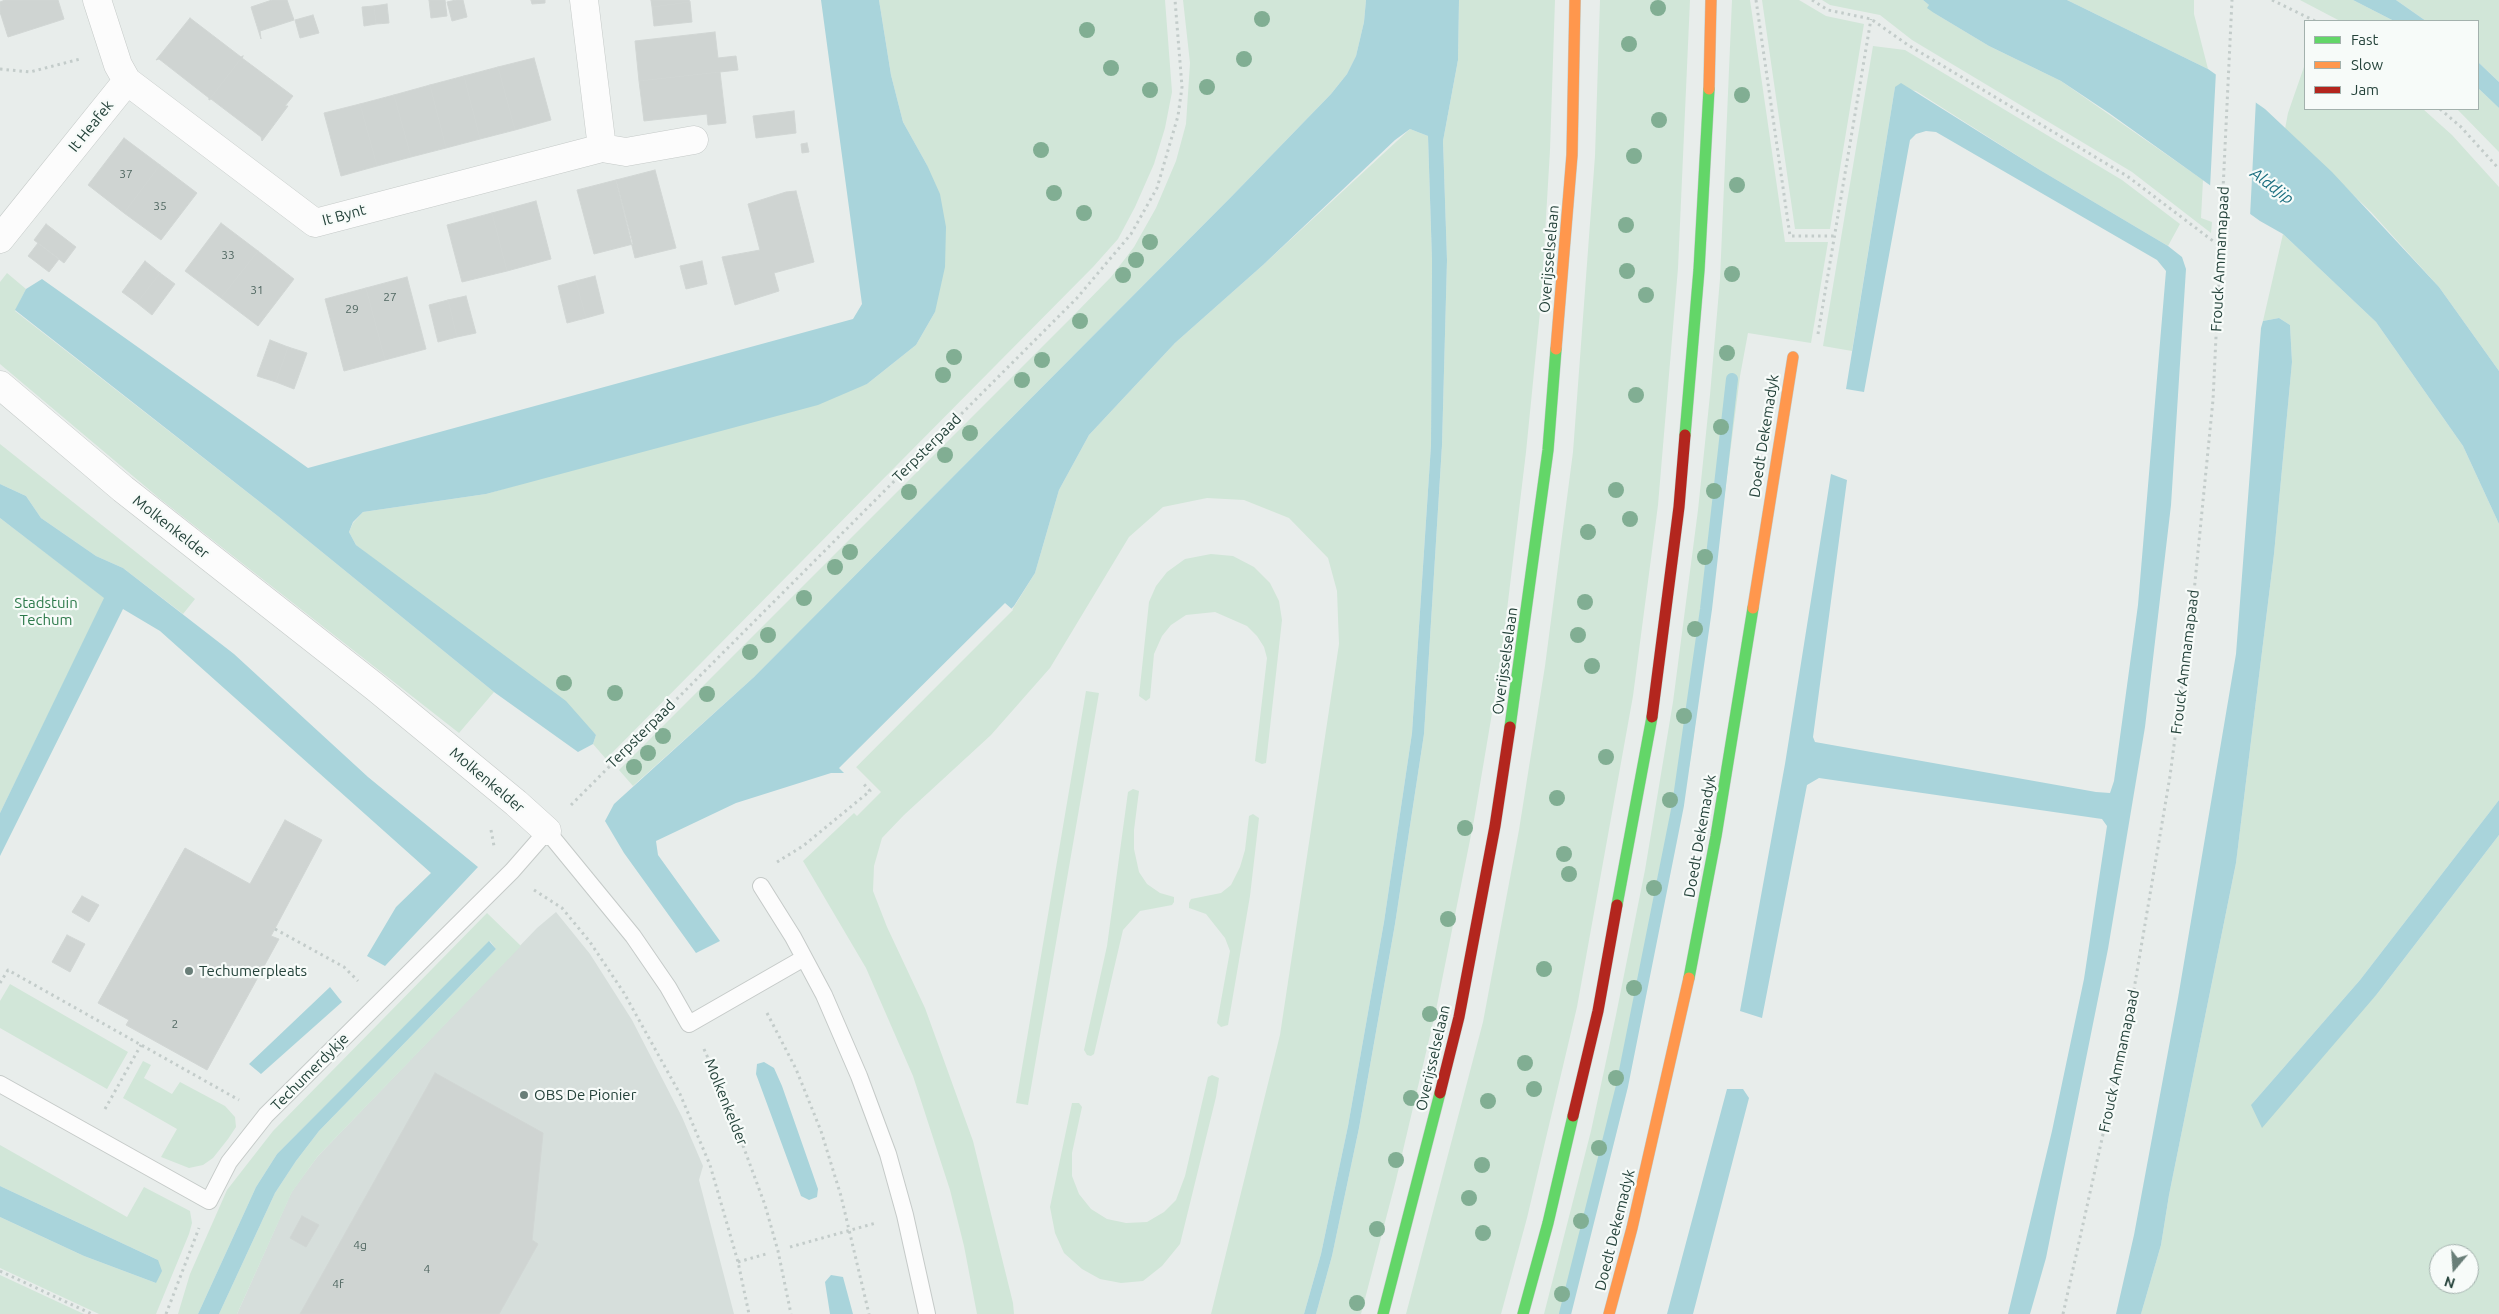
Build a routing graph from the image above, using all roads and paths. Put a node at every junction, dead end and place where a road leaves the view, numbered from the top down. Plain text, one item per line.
1 (97, 0) edge
2 (584, 0) edge
3 (1175, 0) edge
4 (1575, 0) edge
5 (1711, 0) edge
6 (1756, 0) edge
7 (1812, 0) edge
8 (2232, 0) edge
9 (2272, 0) edge
10 (1871, 19) junction
11 (2313, 20) edge
12 (113, 50) junction
13 (0, 69) edge
14 (127, 81) junction
15 (2441, 110) edge
16 (694, 140) dead end
17 (602, 148) junction
18 (2499, 168) edge
19 (1835, 236) junction
20 (0, 239) edge
21 (2222, 248) junction
22 (1793, 357) joint
23 (0, 385) edge
24 (862, 782) dead end
25 (547, 831) junction
26 (512, 871) junction
27 (761, 886) joint
28 (275, 929) dead end
29 (804, 958) junction
30 (0, 983) edge
31 (753, 986) junction
32 (380, 1002) junction
33 (689, 1024) junction
34 (141, 1045) junction
35 (0, 1084) edge
36 (266, 1116) junction
37 (90, 1135) junction
38 (209, 1201) junction
39 (905, 1215) junction
40 (850, 1230) junction
41 (790, 1248) dead end
42 (766, 1254) dead end
43 (738, 1262) junction
44 (0, 1272) edge
45 (92, 1314) edge
46 (166, 1314) edge
47 (749, 1314) edge
48 (791, 1314) edge
49 (869, 1314) edge
50 (927, 1314) edge
51 (1383, 1314) edge
52 (1523, 1314) edge
53 (1609, 1314) edge
54 (2063, 1314) edge

1 - 12 street
2 - 17 street
3 - 25 path, Terpsterpaad
4 - 51 main road, Overijsselselaan
5 - 52 main road
6 - 19 path
7 - 10 path
8 - 21 path, Frouck Ammamapaad
9 - 11 path
10 - 19 path
10 - 21 path
12 - 13 path
12 - 14 street
14 - 17 street, It Bynt
14 - 20 street, It Heafek
15 - 18 path
16 - 17 street, It Bynt
19 - 22 path
21 - 54 path, Frouck Ammamapaad
22 - 53 main road, Doedt Dekemadyk
23 - 25 street, Molkenkelder
24 - 27 path
25 - 26 lane, Techumerdykje
25 - 33 lane, Molkenkelder
26 - 32 lane, Techumerdykje
26 - 43 path
27 - 29 lane
28 - 32 path
29 - 31 lane
29 - 39 lane
30 - 34 path
31 - 33 lane
31 - 40 path
32 - 36 lane, Techumerdykje
33 - 48 path, Molkenkelder
34 - 36 path
34 - 37 path
35 - 37 lane
36 - 38 lane, Techumerdykje
37 - 38 lane
38 - 46 path
39 - 40 path
39 - 50 lane
40 - 41 path
40 - 49 path
42 - 43 path
43 - 47 path
44 - 45 path

